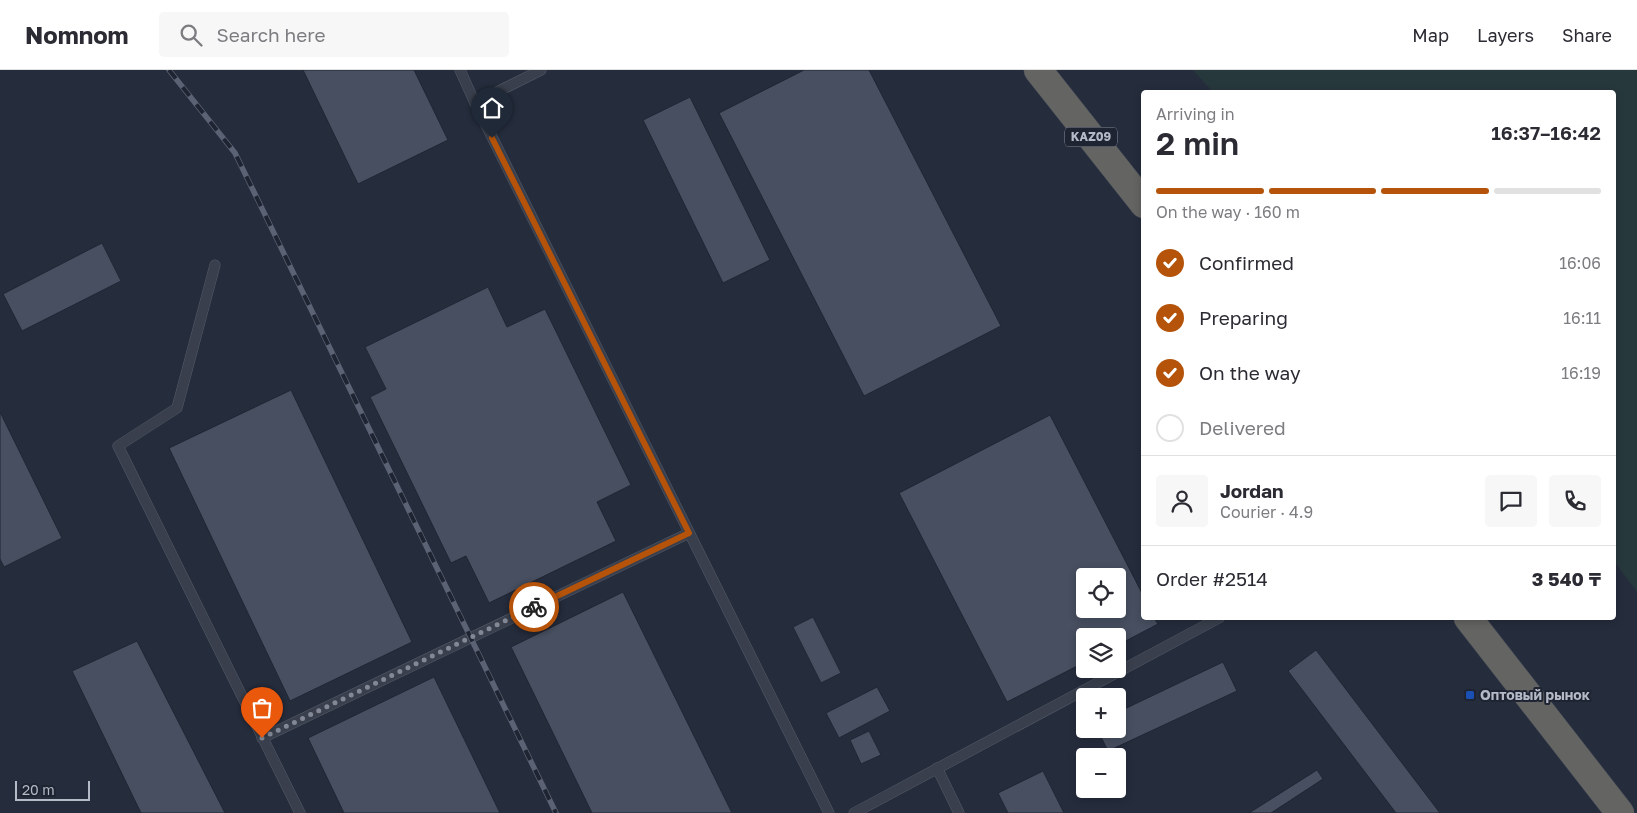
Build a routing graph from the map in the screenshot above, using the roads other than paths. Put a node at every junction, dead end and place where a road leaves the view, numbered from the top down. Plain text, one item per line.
1 (460, 70) edge
2 (541, 70) edge
3 (1038, 70) edge
4 (475, 103) junction
5 (1141, 200) edge
6 (215, 265) dead end
7 (689, 533) junction
8 (1214, 620) edge
9 (1470, 620) edge
10 (262, 738) junction
11 (937, 768) junction
12 (300, 813) edge
13 (829, 813) edge
14 (854, 813) edge
15 (959, 813) edge
16 (1620, 813) edge

1 - 4 lane
2 - 4 lane
3 - 5 highway, KAZ09
4 - 7 lane
6 - 10 lane
7 - 10 lane
7 - 13 lane
8 - 11 lane
9 - 16 highway
10 - 12 lane
11 - 14 lane
11 - 15 lane

